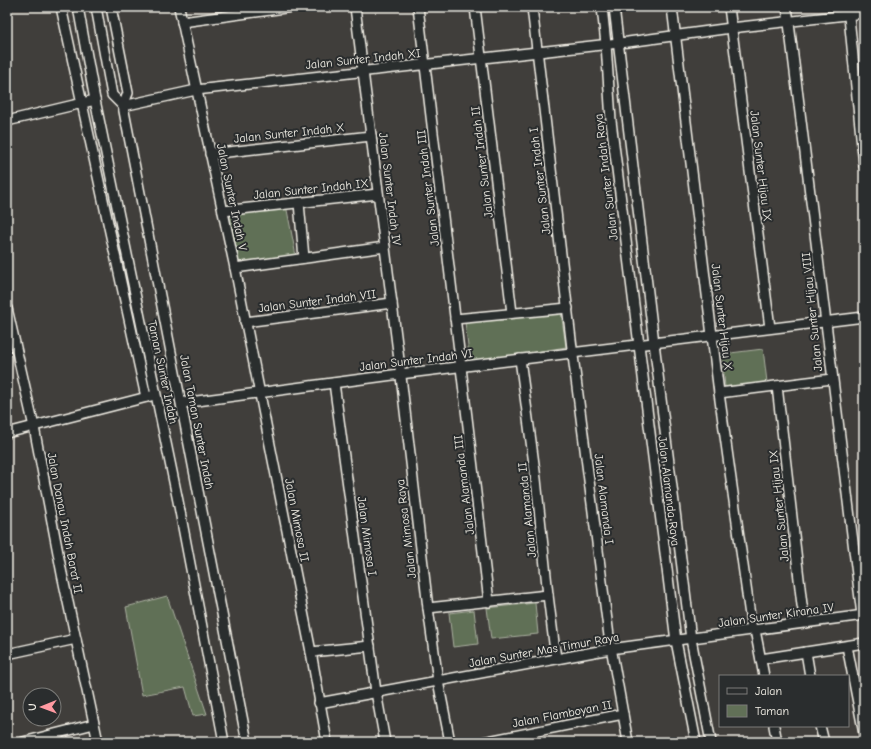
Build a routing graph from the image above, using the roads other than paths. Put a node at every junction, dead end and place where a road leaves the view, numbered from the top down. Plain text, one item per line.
1 (61, 7) edge
2 (78, 7) edge
3 (96, 7) edge
4 (111, 7) edge
5 (179, 7) edge
6 (220, 7) edge
7 (292, 7) edge
8 (355, 7) edge
9 (418, 7) edge
10 (475, 7) edge
11 (532, 7) edge
12 (602, 7) edge
13 (614, 7) edge
14 (672, 7) edge
15 (729, 7) edge
16 (787, 7) edge
17 (848, 11) edge
18 (864, 13) edge
19 (222, 17) junction
20 (789, 21) junction
21 (182, 22) junction
22 (731, 28) junction
23 (675, 36) junction
24 (618, 43) junction
25 (606, 44) junction
26 (537, 52) junction
27 (481, 58) junction
28 (425, 64) junction
29 (363, 70) junction
30 (196, 90) junction
31 (95, 100) junction
32 (82, 104) junction
33 (123, 106) junction
34 (7, 121) edge
35 (371, 136) junction
36 (210, 154) junction
37 (864, 166) edge
38 (378, 194) junction
39 (299, 203) junction
40 (223, 211) junction
41 (385, 247) junction
42 (304, 258) junction
43 (235, 268) junction
44 (392, 304) junction
45 (7, 308) edge
46 (568, 308) junction
47 (512, 313) junction
48 (864, 317) edge
49 (455, 319) junction
50 (245, 322) junction
51 (826, 322) junction
52 (770, 328) junction
53 (712, 335) junction
54 (654, 343) junction
55 (639, 345) junction
56 (573, 353) junction
57 (520, 359) junction
58 (462, 366) junction
59 (400, 374) junction
60 (832, 379) junction
61 (334, 383) junction
62 (777, 386) junction
63 (259, 393) junction
64 (719, 393) junction
65 (156, 395) junction
66 (146, 397) junction
67 (182, 404) junction
68 (34, 426) junction
69 (7, 433) edge
70 (548, 595) junction
71 (489, 602) junction
72 (428, 608) junction
73 (863, 615) edge
74 (806, 623) junction
75 (753, 630) junction
76 (76, 639) junction
77 (691, 639) junction
78 (676, 641) junction
79 (864, 643) edge
80 (370, 646) junction
81 (847, 646) junction
82 (610, 649) junction
83 (311, 652) junction
84 (806, 652) junction
85 (7, 654) edge
86 (556, 659) junction
87 (761, 660) junction
88 (764, 675) edge
89 (810, 675) edge
90 (438, 681) junction
91 (376, 692) junction
92 (319, 703) junction
93 (623, 714) junction
94 (94, 724) junction
95 (774, 727) edge
96 (820, 727) edge
97 (864, 734) edge
98 (23, 742) edge
99 (98, 742) edge
100 (223, 742) edge
101 (247, 742) edge
102 (327, 742) edge
103 (385, 742) edge
104 (450, 742) edge
105 (483, 742) edge
106 (628, 742) edge
107 (696, 742) edge
108 (711, 742) edge
109 (777, 742) edge
110 (824, 742) edge

1 - 32 street
2 - 31 street, Taman Sunter Indah
3 - 33 street, Jalan Taman Sunter Indah
4 - 33 street, Jalan Taman Sunter Indah
5 - 21 street, Jalan Sunter Indah V
6 - 19 street
7 - 19 street
8 - 29 street, Jalan Sunter Indah IV
9 - 28 street, Jalan Sunter Indah III
10 - 27 street, Jalan Sunter Indah II
11 - 26 street, Jalan Sunter Indah I
12 - 25 street, Jalan Sunter Indah Raya
13 - 24 street
14 - 23 street, Jalan Sunter Hijau X
15 - 22 street, Jalan Sunter Hijau IX
16 - 20 street, Jalan Sunter Hijau VIII
17 - 18 street, Jalan Sunter Indah XI
17 - 20 street, Jalan Sunter Indah XI
17 - 37 street
19 - 21 street
20 - 22 street, Jalan Sunter Indah XI
20 - 51 street, Jalan Sunter Hijau VIII
21 - 30 street, Jalan Sunter Indah V
22 - 23 street, Jalan Sunter Indah XI
22 - 52 street, Jalan Sunter Hijau IX
23 - 24 street, Jalan Sunter Indah XI
23 - 53 street, Jalan Sunter Hijau X
24 - 25 street, Jalan Sunter Indah XI
24 - 54 street
25 - 26 street, Jalan Sunter Indah XI
25 - 55 street, Jalan Sunter Indah Raya
26 - 27 street, Jalan Sunter Indah XI
26 - 46 street, Jalan Sunter Indah I
27 - 28 street, Jalan Sunter Indah XI
27 - 47 street, Jalan Sunter Indah II
28 - 29 street, Jalan Sunter Indah XI
28 - 49 street, Jalan Sunter Indah III
29 - 30 street, Jalan Sunter Indah XI
29 - 35 street, Jalan Sunter Indah IV
30 - 33 street, Jalan Sunter Indah XI
30 - 36 street, Jalan Sunter Indah V
31 - 32 street
31 - 65 street, Taman Sunter Indah
32 - 34 street
32 - 66 street
33 - 67 street, Jalan Taman Sunter Indah
35 - 36 street, Jalan Sunter Indah X
35 - 38 street, Jalan Sunter Indah IV
36 - 40 street, Jalan Sunter Indah V
38 - 39 street, Jalan Sunter Indah IX
38 - 41 street, Jalan Sunter Indah IV
39 - 40 street, Jalan Sunter Indah IX
39 - 42 street
40 - 43 street, Jalan Sunter Indah V
41 - 42 street
41 - 44 street, Jalan Sunter Indah IV
42 - 43 street
43 - 50 street, Jalan Sunter Indah V
44 - 50 street, Jalan Sunter Indah VII
44 - 59 street, Jalan Sunter Indah IV
45 - 68 street, Jalan Danau Indah Barat II
46 - 47 street
46 - 56 street, Jalan Sunter Indah I
47 - 49 street
48 - 51 street, Jalan Sunter Indah VI
49 - 58 street, Jalan Sunter Indah III
50 - 63 street, Jalan Sunter Indah V
51 - 52 street, Jalan Sunter Indah VI
51 - 60 street, Jalan Sunter Hijau VIII
52 - 53 street, Jalan Sunter Indah VI
53 - 54 street, Jalan Sunter Indah VI
53 - 64 street, Jalan Sunter Hijau X
54 - 55 street, Jalan Sunter Indah VI
54 - 77 street, Jalan Alamanda Raya
55 - 56 street, Jalan Sunter Indah VI
55 - 78 street, Jalan Alamanda Raya
56 - 57 street, Jalan Sunter Indah VI
56 - 82 street, Jalan Alamanda I
57 - 58 street, Jalan Sunter Indah VI
57 - 70 street, Jalan Alamanda II
58 - 59 street, Jalan Sunter Indah VI
58 - 71 street, Jalan Alamanda III
59 - 61 street, Jalan Sunter Indah VI
59 - 72 street, Jalan Mimosa Raya
60 - 62 street
60 - 73 street, Jalan Sunter Hijau VIII
61 - 63 street, Jalan Sunter Indah VI
61 - 80 street, Jalan Mimosa I
62 - 64 street
62 - 74 street, Jalan Sunter Hijau IX
63 - 67 street, Jalan Sunter Indah VI
63 - 83 street, Jalan Mimosa II
64 - 75 street, Jalan Sunter Hijau X
65 - 66 street
65 - 100 street, Taman Sunter Indah
66 - 68 street
67 - 101 street, Jalan Taman Sunter Indah
68 - 69 street
68 - 76 street, Jalan Danau Indah Barat II
70 - 71 street
70 - 86 street, Jalan Alamanda II
71 - 72 street
72 - 90 street, Jalan Mimosa Raya
73 - 74 street, Jalan Sunter Kirana IV
74 - 75 street, Jalan Sunter Kirana IV
75 - 77 street, Jalan Sunter Kirana IV
75 - 87 street, Jalan Sunter Hijau X
76 - 85 street
76 - 94 street, Jalan Danau Indah Barat II
77 - 78 street, Jalan Sunter Mas Timur Raya
77 - 108 street, Jalan Alamanda Raya
78 - 82 street, Jalan Sunter Mas Timur Raya
78 - 107 street, Jalan Alamanda Raya
79 - 81 street
80 - 83 street
80 - 91 street, Jalan Mimosa I
81 - 84 street
81 - 97 street
82 - 86 street, Jalan Sunter Mas Timur Raya
82 - 93 street, Jalan Alamanda I
83 - 92 street, Jalan Mimosa II
84 - 87 street
84 - 89 street
86 - 90 street, Jalan Sunter Mas Timur Raya
87 - 88 street, Jalan Sunter Hijau X
90 - 91 street, Jalan Sunter Mas Timur Raya
90 - 104 street, Jalan Mimosa Raya
91 - 92 street, Jalan Sunter Mas Timur Raya
91 - 103 street, Jalan Mimosa I
92 - 102 street, Jalan Mimosa II
93 - 105 street, Jalan Flamboyan II
93 - 106 street, Jalan Alamanda I
94 - 98 street
94 - 99 street, Jalan Danau Indah Barat II
95 - 109 street
96 - 110 street

